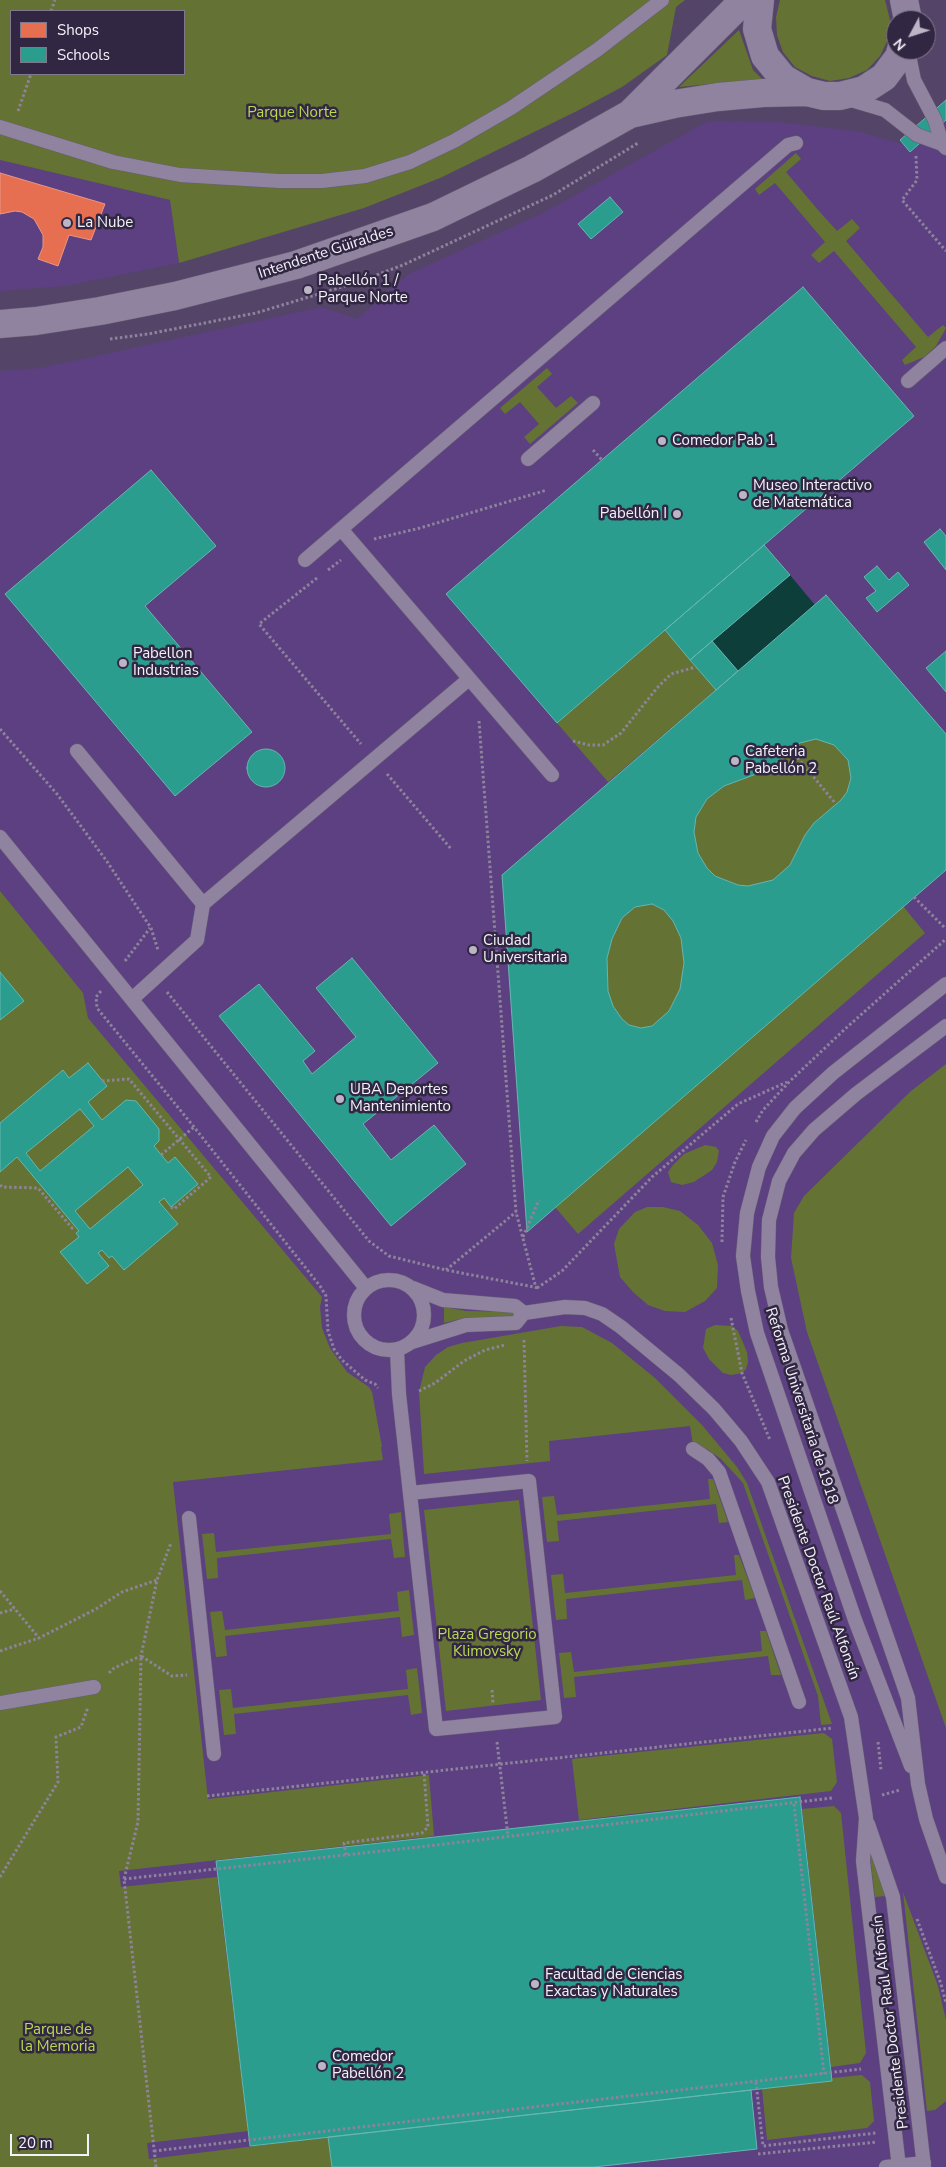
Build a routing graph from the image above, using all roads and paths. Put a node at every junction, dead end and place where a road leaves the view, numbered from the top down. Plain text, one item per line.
1 (662, 0) edge
2 (744, 0) edge
3 (760, 0) edge
4 (897, 60) edge
5 (910, 60) edge
6 (31, 75) edge
7 (807, 92) junction
8 (840, 96) junction
9 (630, 114) junction
10 (6, 130) edge
11 (796, 143) dead end
12 (944, 146) edge
13 (913, 149) dead end
14 (946, 251) edge
15 (0, 324) edge
16 (946, 348) edge
17 (908, 381) dead end
18 (593, 403) dead end
19 (593, 450) dead end
20 (528, 459) dead end
21 (602, 460) dead end
22 (547, 490) dead end
23 (341, 529) junction
24 (367, 541) dead end
25 (347, 555) dead end
26 (305, 560) dead end
27 (325, 572) dead end
28 (318, 578) dead end
29 (696, 667) dead end
30 (469, 679) junction
31 (478, 717) dead end
32 (0, 729) edge
33 (573, 741) dead end
34 (366, 750) dead end
35 (791, 750) dead end
36 (77, 751) dead end
37 (382, 768) dead end
38 (552, 775) dead end
39 (836, 804) dead end
40 (0, 837) edge
41 (452, 850) dead end
42 (914, 897) dead end
43 (203, 904) junction
44 (151, 928) junction
45 (946, 929) edge
46 (946, 939) edge
47 (162, 971) junction
48 (114, 976) junction
49 (946, 984) edge
50 (132, 998) junction
51 (946, 1026) edge
52 (102, 1081) dead end
53 (194, 1127) junction
54 (179, 1139) junction
55 (161, 1155) dead end
56 (0, 1185) edge
57 (539, 1200) dead end
58 (171, 1207) dead end
59 (516, 1212) junction
60 (74, 1226) dead end
61 (523, 1238) junction
62 (446, 1270) junction
63 (366, 1288) junction
64 (413, 1288) junction
65 (536, 1288) junction
66 (544, 1288) dead end
67 (524, 1314) junction
68 (412, 1342) junction
69 (516, 1344) dead end
70 (509, 1345) dead end
71 (397, 1350) junction
72 (399, 1394) junction
73 (693, 1449) dead end
74 (529, 1481) junction
75 (410, 1494) junction
76 (189, 1518) joint
77 (157, 1580) junction
78 (0, 1591) edge
79 (0, 1599) edge
80 (6, 1599) junction
81 (15, 1608) junction
82 (0, 1613) edge
83 (39, 1638) junction
84 (0, 1651) edge
85 (141, 1656) junction
86 (206, 1675) junction
87 (94, 1687) junction
88 (799, 1702) dead end
89 (0, 1703) edge
90 (825, 1729) dead end
91 (214, 1754) dead end
92 (500, 1764) junction
93 (424, 1772) junction
94 (918, 1784) junction
95 (900, 1789) dead end
96 (207, 1796) dead end
97 (877, 1796) dead end
98 (832, 1798) dead end
99 (794, 1804) junction
100 (866, 1818) junction
101 (508, 1836) junction
102 (346, 1854) junction
103 (0, 1877) edge
104 (946, 1877) edge
105 (124, 1878) junction
106 (861, 2069) dead end
107 (824, 2074) junction
108 (756, 2082) junction
109 (881, 2132) dead end
110 (882, 2141) dead end
111 (154, 2151) junction
112 (758, 2154) dead end
113 (924, 2165) edge
114 (156, 2167) edge
115 (895, 2167) edge

1 - 10 lane
2 - 9 main road, Intendente Güiraldes
3 - 7 main road
4 - 8 main road
5 - 12 lane
6 - 10 path
7 - 8 main road
7 - 9 main road, Intendente Güiraldes
8 - 12 lane
9 - 15 main road, Intendente Güiraldes
11 - 23 lane
13 - 14 path
16 - 17 lane
18 - 20 lane
19 - 21 path
22 - 24 path
23 - 26 lane
23 - 30 lane
25 - 27 path
28 - 34 path
29 - 33 path
30 - 38 lane
30 - 43 lane
31 - 59 path
32 - 44 path
35 - 39 path
36 - 43 lane
37 - 41 path
40 - 48 lane
42 - 45 path
43 - 47 lane
44 - 47 path
44 - 48 path
46 - 65 path
47 - 50 lane
47 - 62 path
48 - 50 lane
48 - 53 path
49 - 94 lane, Reforma Universitaria de 1918
50 - 63 lane
51 - 94 lane, Reforma Universitaria de 1918
52 - 54 path
53 - 54 path
53 - 72 path
54 - 55 path
54 - 58 path
56 - 60 path
57 - 61 path
59 - 61 path
59 - 62 path
61 - 65 path
62 - 65 path
63 - 64 lane
63 - 71 lane
64 - 67 lane
64 - 68 lane
65 - 66 path
65 - 67 path
67 - 68 lane, Presidente Doctor Raúl Alfonsín
67 - 100 lane, Presidente Doctor Raúl Alfonsín
68 - 71 lane
69 - 74 path
70 - 72 path
71 - 72 lane
72 - 75 lane
73 - 88 lane
74 - 75 lane
74 - 75 lane
76 - 77 path
76 - 86 lane
77 - 83 path
77 - 85 path
78 - 80 path
79 - 80 path
80 - 81 path
81 - 82 path
81 - 83 path
83 - 84 path
85 - 86 path
85 - 87 path
85 - 105 path
86 - 91 lane
87 - 89 lane
87 - 103 path
90 - 92 path
92 - 93 path
92 - 101 path
93 - 96 path
93 - 102 path
94 - 104 lane, Reforma Universitaria de 1918
95 - 97 path
98 - 99 path
99 - 101 path
99 - 107 path
100 - 113 lane, Presidente Doctor Raúl Alfonsín
100 - 115 lane, Presidente Doctor Raúl Alfonsín
101 - 102 path
102 - 105 path
105 - 111 path
106 - 107 path
107 - 108 path
108 - 109 path
108 - 111 path
110 - 112 path
111 - 114 path
113 - 115 lane

